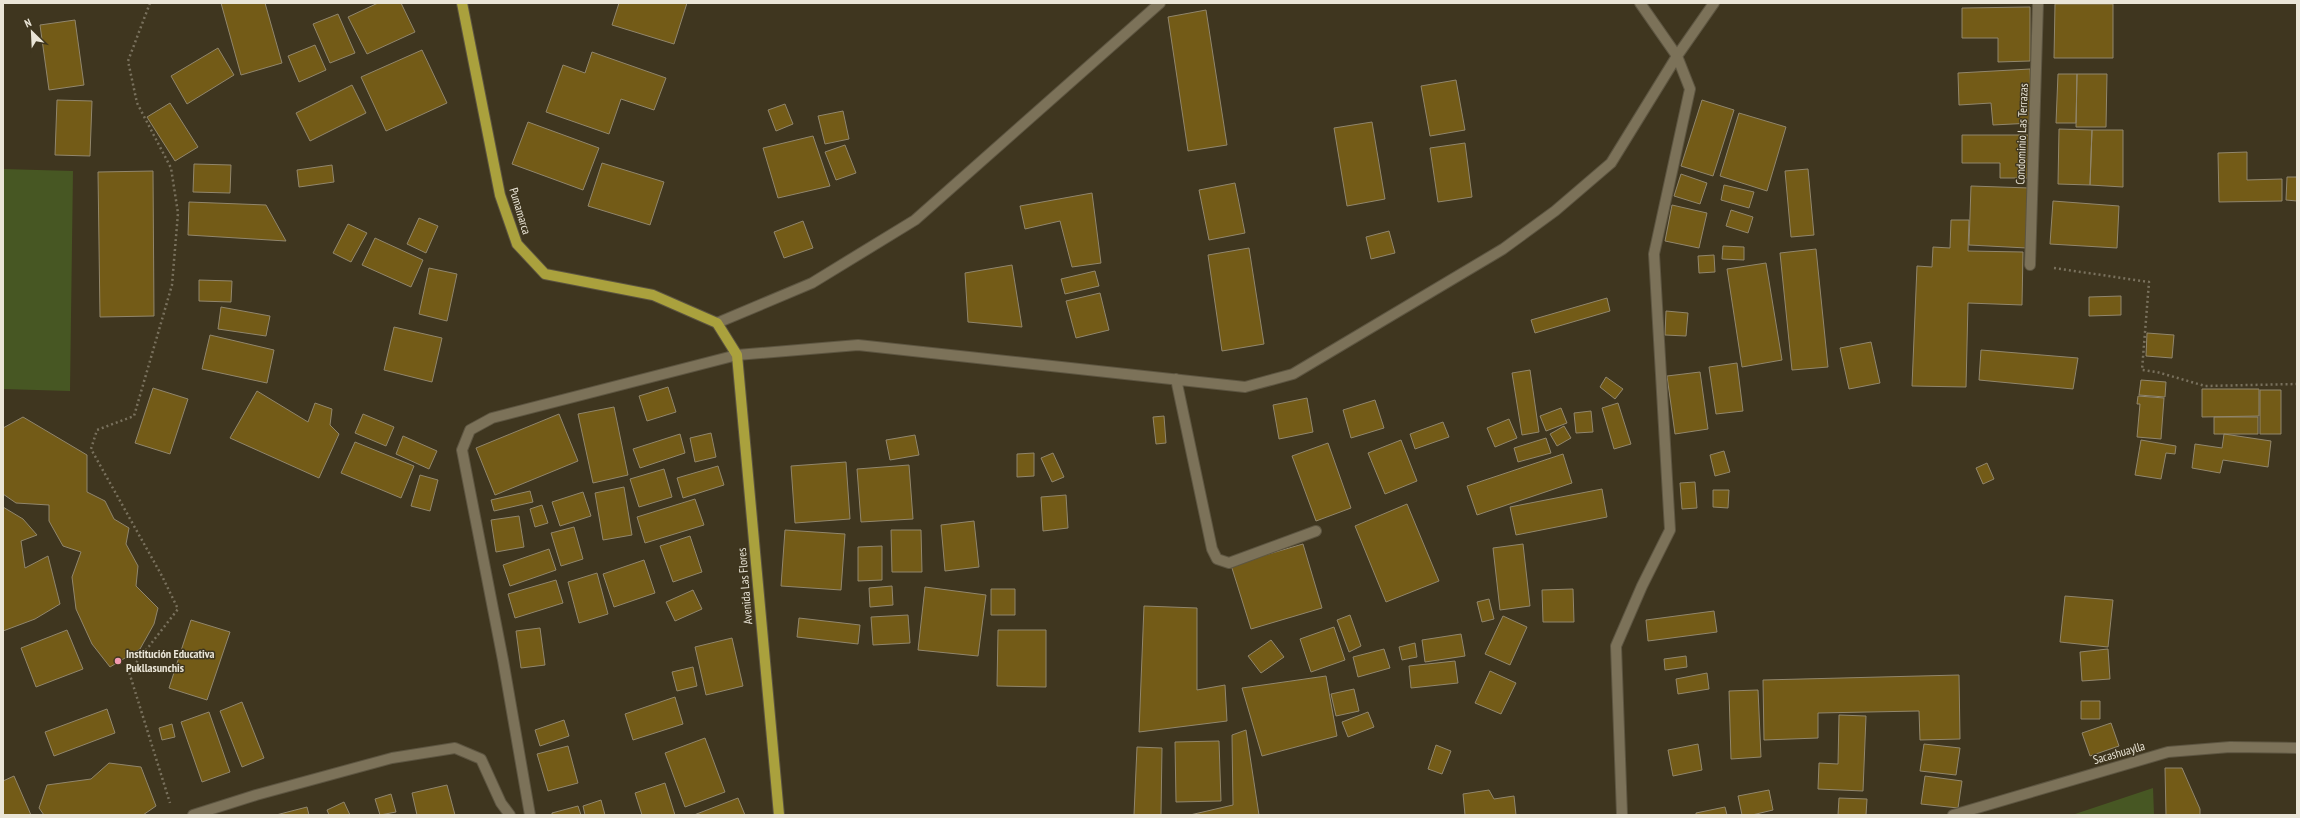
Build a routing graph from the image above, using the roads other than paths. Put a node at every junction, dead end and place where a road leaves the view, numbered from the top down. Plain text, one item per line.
1 (462, 3) edge
2 (1160, 3) edge
3 (1640, 3) edge
4 (1714, 3) edge
5 (2038, 3) edge
6 (1677, 56) junction
7 (2030, 265) road end
8 (717, 323) junction
9 (736, 355) junction
10 (1176, 379) junction
11 (1316, 531) dead end
12 (2297, 748) edge
13 (193, 815) edge
14 (510, 815) edge
15 (530, 815) edge
16 (779, 815) edge
17 (1622, 815) edge
18 (1953, 815) edge

1 - 8 main road, Pumamarca
2 - 8 street
3 - 6 street
4 - 6 street
5 - 7 street, Condominio Las Terrazas
6 - 10 street
6 - 17 street
8 - 9 main road
9 - 10 street
9 - 15 street
9 - 16 main road, Avenida Las Flores
10 - 11 street
12 - 18 street, Sacashuaylla
13 - 14 street

